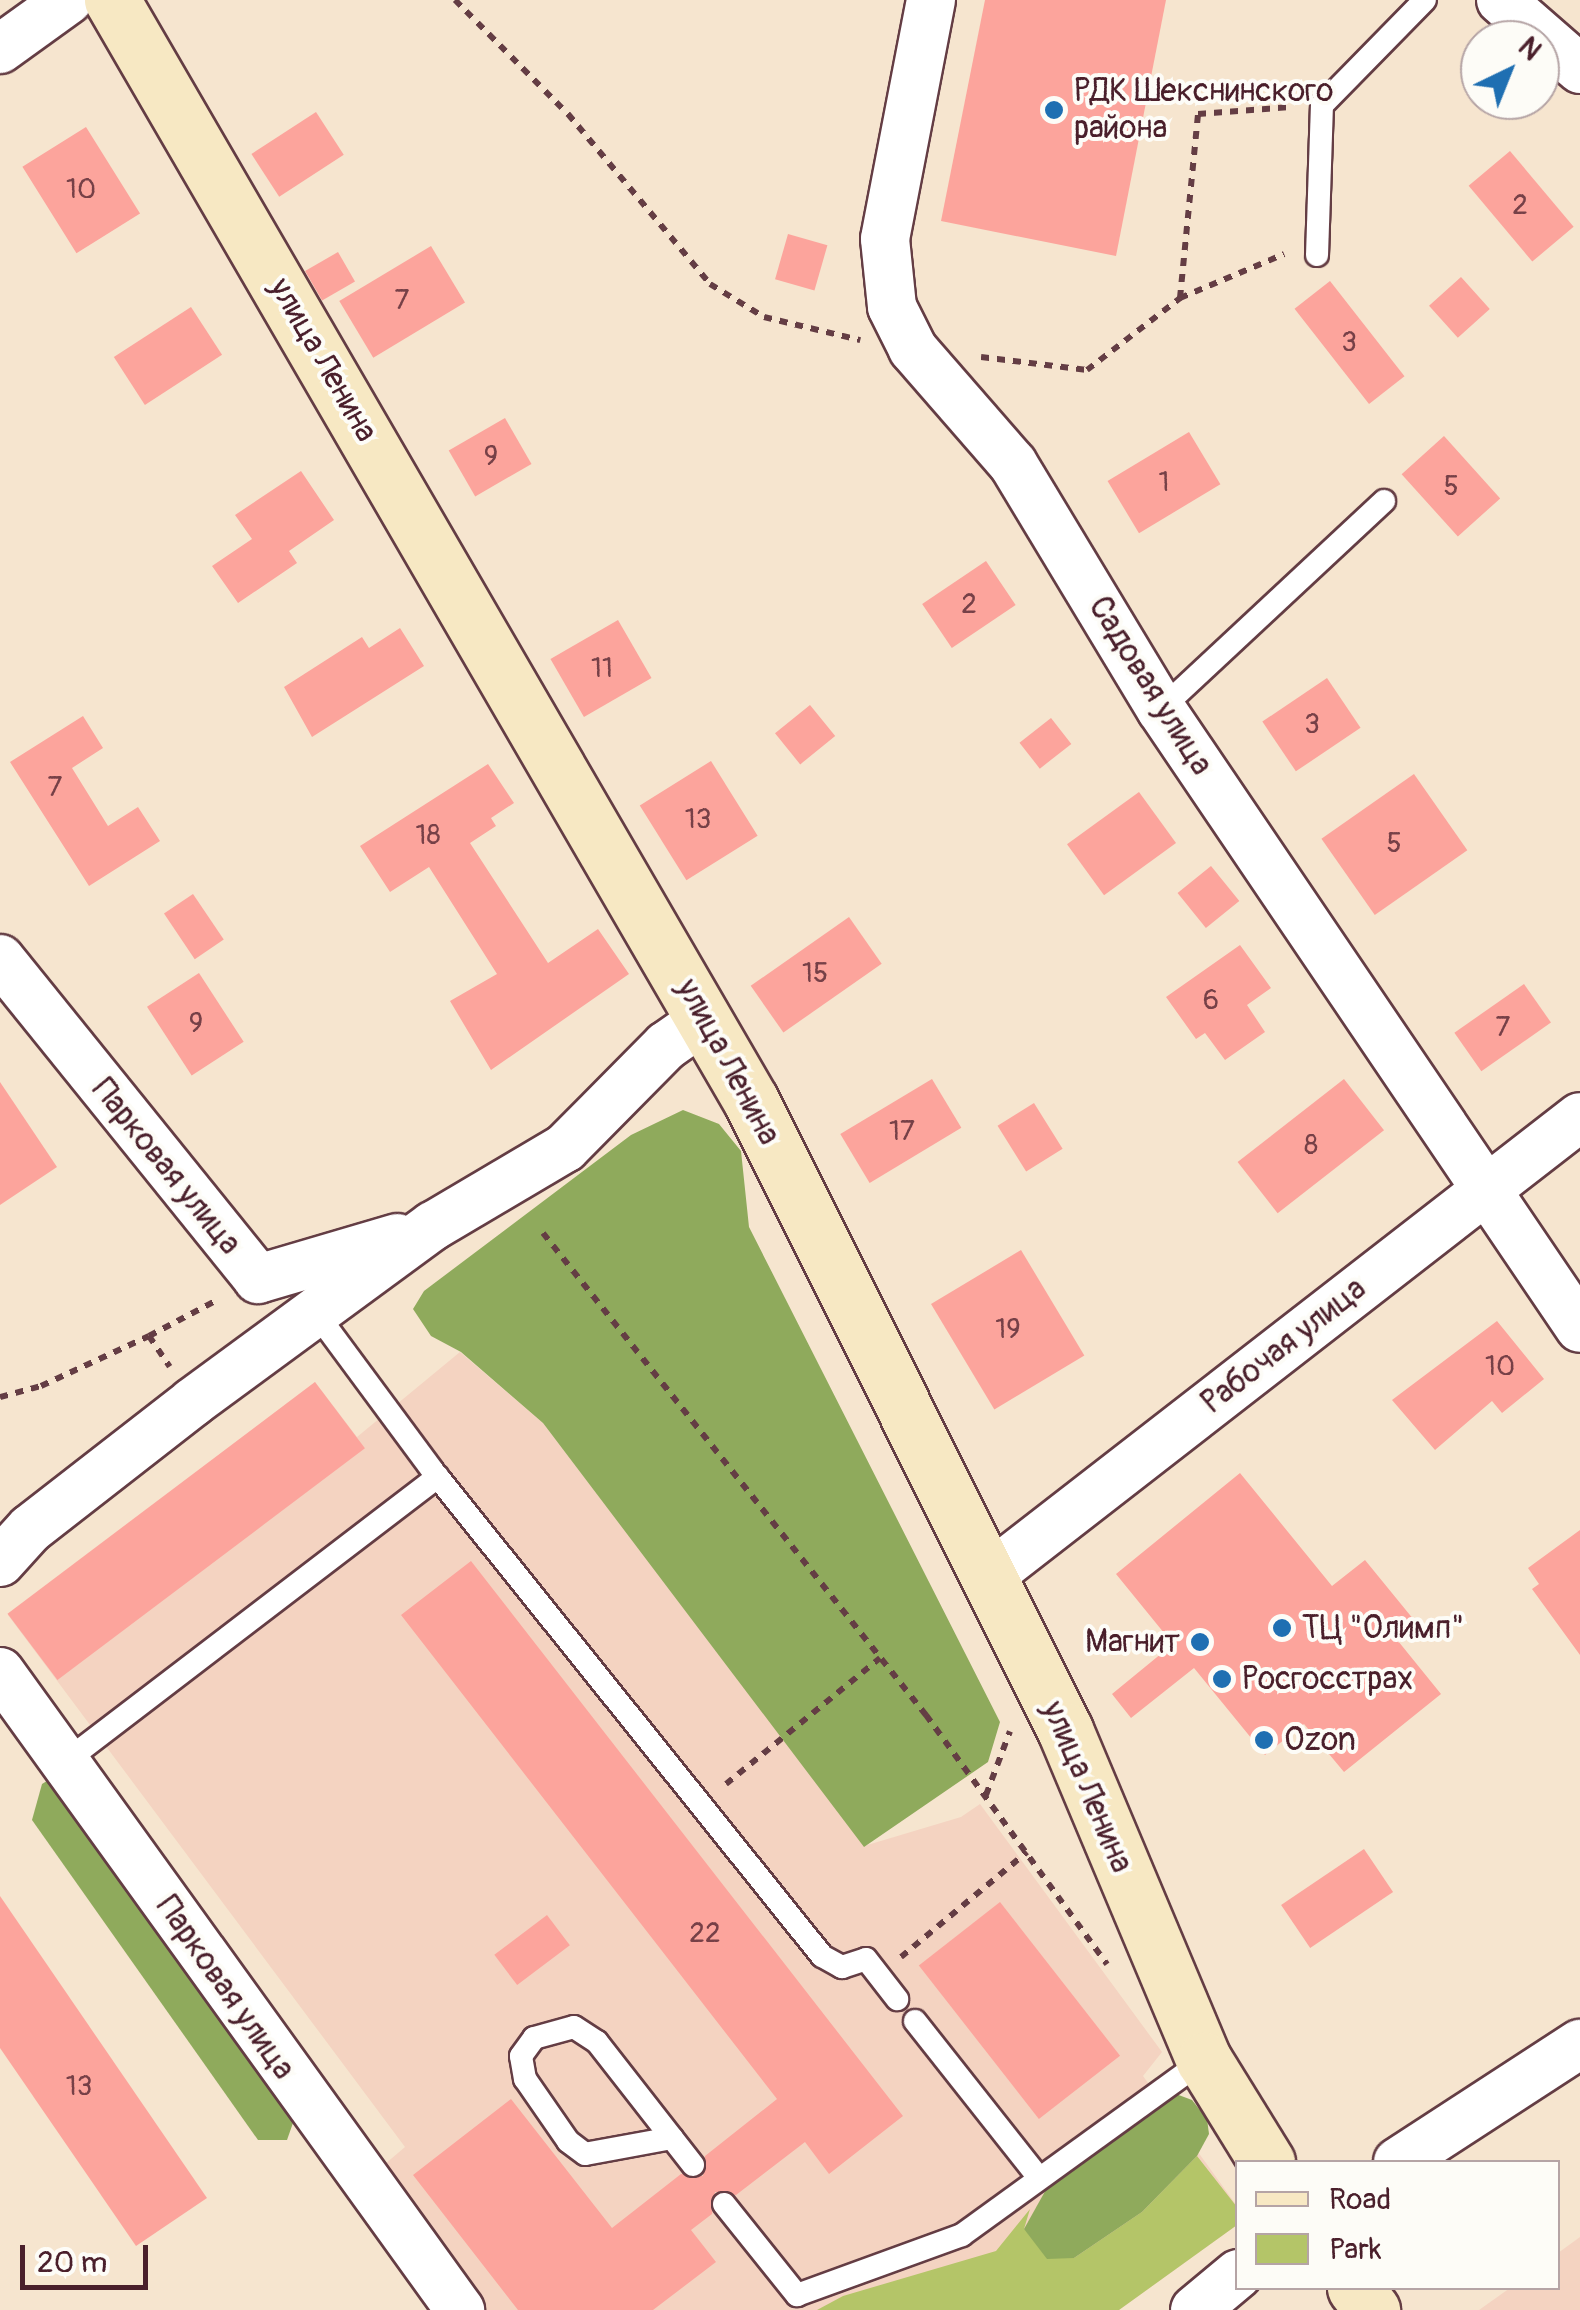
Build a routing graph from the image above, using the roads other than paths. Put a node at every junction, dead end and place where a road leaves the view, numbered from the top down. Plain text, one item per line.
1 (68, 0) edge
2 (112, 0) edge
3 (932, 0) edge
4 (1425, 0) edge
5 (1501, 0) edge
6 (0, 50) edge
7 (1580, 69) edge
8 (1317, 254) dead end
9 (1384, 501) dead end
10 (1162, 709) junction
11 (0, 958) edge
12 (706, 1018) junction
13 (1580, 1117) edge
14 (1484, 1191) junction
15 (433, 1226) junction
16 (316, 1313) junction
17 (1580, 1328) edge
18 (438, 1478) junction
19 (0, 1562) edge
20 (989, 1576) junction
21 (0, 1672) edge
22 (62, 1754) junction
23 (898, 1999) dead end
24 (914, 2021) dead end
25 (1580, 2044) edge
26 (1204, 2060) junction
27 (672, 2138) junction
28 (1266, 2160) edge
29 (1401, 2160) edge
30 (693, 2165) dead end
31 (1038, 2177) junction
32 (724, 2204) dead end
33 (1235, 2277) edge
34 (1357, 2290) edge
35 (444, 2304) edge
36 (1196, 2310) edge
37 (1372, 2310) edge

1 - 6 street
2 - 12 street, улица Ленина
3 - 10 street, Садовая улица
4 - 8 lane
5 - 7 street
9 - 10 lane
10 - 14 street, Садовая улица
11 - 15 street, Парковая улица
12 - 15 street
12 - 20 street, улица Ленина
13 - 14 street, Рабочая улица
14 - 17 street, Садовая улица
14 - 20 street, Рабочая улица
15 - 16 street
16 - 18 lane
16 - 19 street
18 - 22 lane
18 - 23 lane
20 - 26 street, улица Ленина
21 - 22 street, Парковая улица
22 - 35 street, Парковая улица
24 - 31 lane
25 - 29 street
26 - 28 street, улица Ленина
26 - 31 lane
27 - 27 lane
27 - 30 lane
31 - 32 lane
33 - 36 street
34 - 37 street

